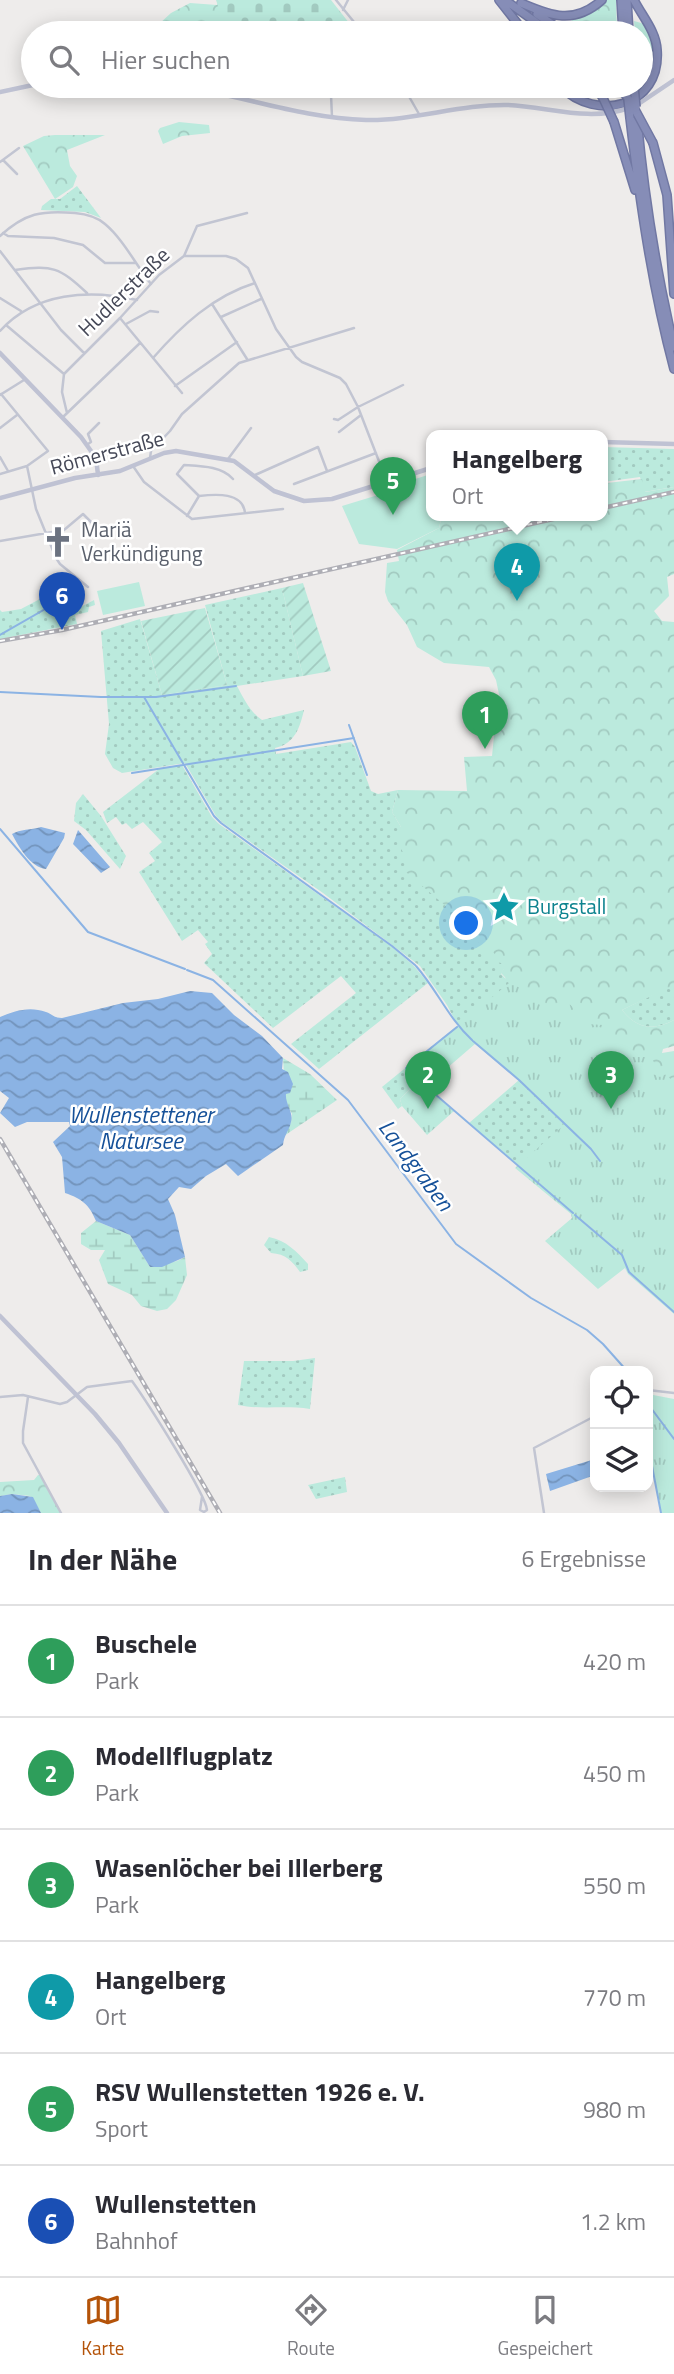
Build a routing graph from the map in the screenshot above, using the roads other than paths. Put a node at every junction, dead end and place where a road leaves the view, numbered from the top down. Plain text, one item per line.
1 (336, 0) edge
2 (348, 0) edge
3 (499, 0) edge
4 (505, 0) edge
5 (602, 0) edge
6 (621, 0) edge
7 (627, 0) edge
8 (634, 0) edge
9 (518, 1) edge
10 (343, 10) junction
11 (353, 21) edge
12 (516, 21) edge
13 (534, 21) edge
14 (547, 21) edge
15 (622, 21) edge
16 (628, 21) edge
17 (646, 21) edge
18 (653, 35) edge
19 (653, 75) edge
20 (674, 80) edge
21 (21, 88) edge
22 (0, 92) edge
23 (653, 95) edge
24 (233, 98) edge
25 (331, 98) edge
26 (410, 98) edge
27 (574, 98) edge
28 (602, 98) edge
29 (628, 98) edge
30 (631, 98) edge
31 (632, 98) edge
32 (648, 98) edge
33 (332, 117) junction
34 (420, 117) junction
35 (634, 118) junction
36 (19, 148) dead end
37 (1, 161) edge
38 (17, 174) dead end
39 (247, 213) dead end
40 (642, 221) junction
41 (1, 234) edge
42 (0, 251) edge
43 (184, 256) junction
44 (135, 263) junction
45 (15, 270) junction
46 (255, 283) junction
47 (151, 284) junction
48 (87, 293) junction
49 (674, 294) edge
50 (0, 298) edge
51 (261, 299) junction
52 (138, 300) junction
53 (41, 304) junction
54 (212, 304) junction
55 (21, 312) junction
56 (158, 312) dead end
57 (220, 317) junction
58 (120, 318) junction
59 (126, 324) junction
60 (6, 325) junction
61 (354, 328) dead end
62 (0, 331) edge
63 (237, 342) junction
64 (140, 343) junction
65 (287, 347) junction
66 (674, 347) edge
67 (83, 353) junction
68 (1, 356) edge
69 (153, 358) junction
70 (247, 359) junction
71 (674, 369) edge
72 (64, 374) junction
73 (25, 379) junction
74 (402, 385) dead end
75 (175, 386) junction
76 (182, 393) dead end
77 (1, 394) edge
78 (358, 407) junction
79 (18, 415) junction
80 (65, 415) junction
81 (361, 415) junction
82 (334, 419) dead end
83 (99, 423) dead end
84 (0, 428) edge
85 (251, 428) dead end
86 (339, 432) dead end
87 (608, 442) edge
88 (674, 444) edge
89 (87, 445) junction
90 (376, 453) junction
91 (0, 457) edge
92 (150, 458) junction
93 (228, 459) junction
94 (27, 466) junction
95 (133, 466) junction
96 (426, 469) edge
97 (8, 471) junction
98 (327, 471) junction
99 (0, 474) edge
100 (98, 475) junction
101 (254, 476) junction
102 (233, 479) dead end
103 (387, 482) junction
104 (294, 484) dead end
105 (32, 489) junction
106 (199, 496) junction
107 (0, 498) edge
108 (283, 509) dead end
109 (245, 513) junction
110 (187, 516) junction
111 (44, 532) junction
112 (106, 537) dead end
113 (0, 541) edge
114 (88, 587) dead end
115 (0, 1316) edge
116 (653, 1391) edge
117 (674, 1393) edge
118 (76, 1394) junction
119 (28, 1396) junction
120 (0, 1397) edge
121 (590, 1419) edge
122 (202, 1497) dead end
123 (61, 1513) edge
124 (167, 1513) edge
125 (544, 1513) edge

1 - 10 street
2 - 10 street
3 - 12 highway
4 - 13 highway
5 - 9 highway
6 - 15 highway
7 - 16 highway
8 - 17 highway
9 - 14 highway
10 - 11 street
18 - 19 highway
20 - 23 main road
21 - 22 main road
24 - 33 main road
25 - 33 street
26 - 34 street
27 - 31 highway
28 - 40 highway, bridge
29 - 49 highway, bridge
30 - 35 highway, bridge
32 - 34 main road
33 - 34 main road
35 - 40 highway
35 - 66 highway
36 - 37 street
37 - 38 street
39 - 43 street
40 - 71 highway
41 - 44 street
41 - 44 street
42 - 45 street
43 - 46 street, Hudlerstraße
43 - 47 street, Hudlerstraße
44 - 47 street
45 - 48 street
45 - 53 street
46 - 51 street, Hudlerstraße
46 - 54 street
47 - 52 street, Hudlerstraße
48 - 52 street
48 - 53 street
50 - 55 street
51 - 57 street
51 - 65 street, Hudlerstraße
52 - 58 street, Hudlerstraße
53 - 55 street
53 - 67 street
54 - 57 street
54 - 69 street
55 - 60 street
56 - 59 street
57 - 63 street
58 - 59 street
58 - 67 street, Hudlerstraße
59 - 64 street
60 - 62 street
60 - 72 street
61 - 65 street
63 - 70 street
63 - 75 street
64 - 69 street
64 - 80 street
65 - 70 street
65 - 78 street
67 - 72 street, Hudlerstraße
68 - 73 main road
69 - 75 street
70 - 92 street
72 - 80 street
73 - 77 street
73 - 80 main road
74 - 78 street
75 - 76 street
77 - 79 street
78 - 81 street
78 - 82 street
79 - 84 street
79 - 94 street
80 - 89 main road
81 - 86 street
81 - 90 street
83 - 89 street
85 - 93 street
87 - 88 main road
89 - 100 main road
90 - 98 street
90 - 103 street
91 - 97 street
92 - 93 main road, Römerstraße
92 - 95 main road, Römerstraße
93 - 101 main road, Römerstraße
94 - 97 street
94 - 105 street
95 - 100 main road, Römerstraße
95 - 110 street
96 - 103 main road, Römerstraße
97 - 99 street
98 - 101 street
98 - 104 street
100 - 105 main road, Römerstraße
101 - 103 main road, Römerstraße
102 - 106 street
105 - 107 main road, Römerstraße
105 - 111 street
106 - 109 street
106 - 110 street
108 - 109 street
109 - 110 street
111 - 112 street
111 - 113 street
111 - 114 street
115 - 118 main road
116 - 117 street
118 - 119 street
118 - 122 street
118 - 124 main road
119 - 120 street
119 - 123 street
121 - 125 street

